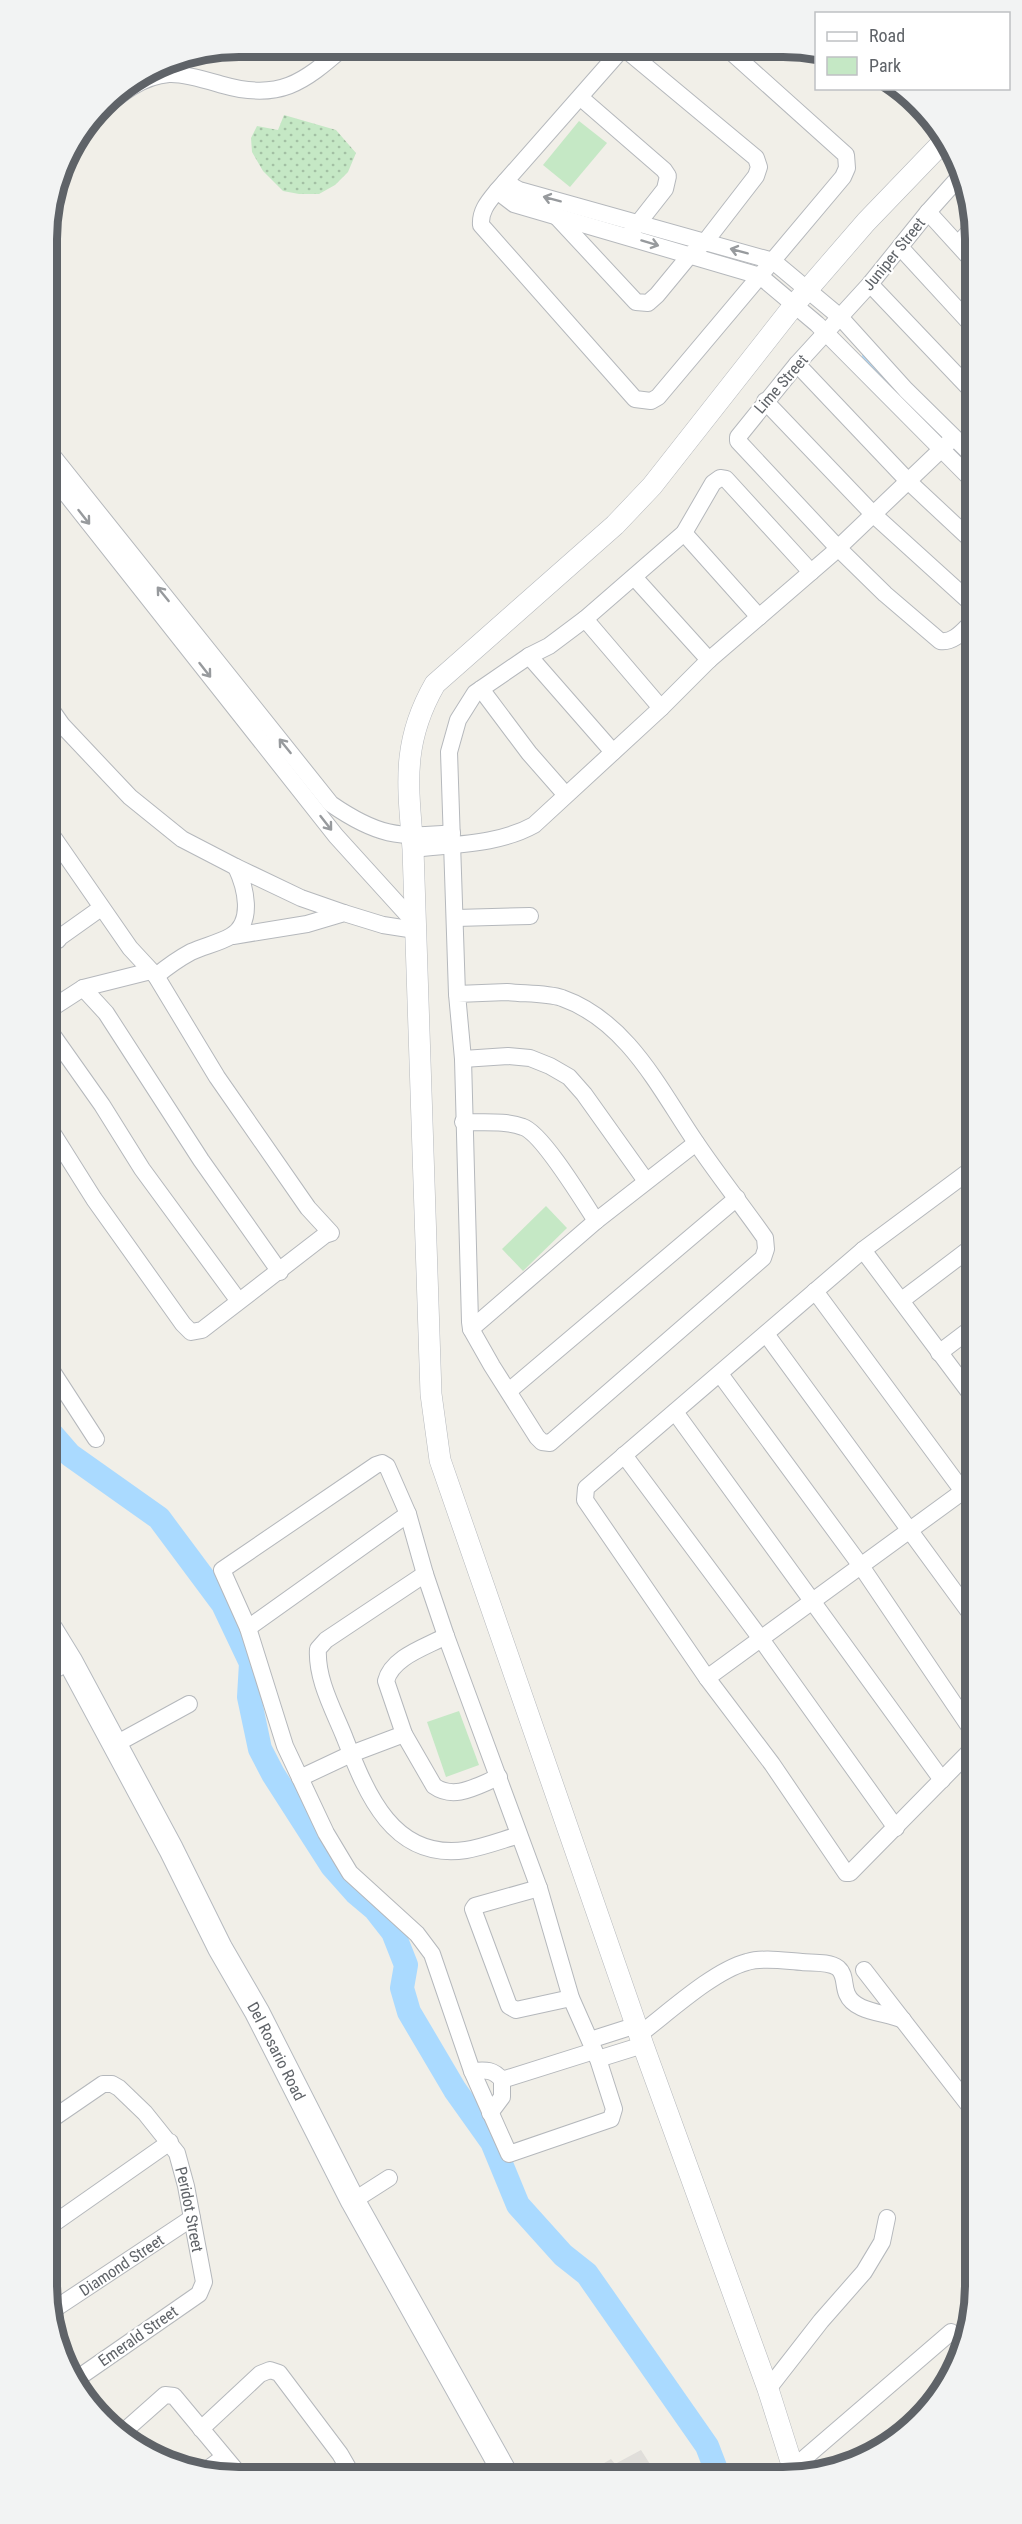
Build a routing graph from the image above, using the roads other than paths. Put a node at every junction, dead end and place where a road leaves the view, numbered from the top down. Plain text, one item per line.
1 (332, 57) edge
2 (616, 57) edge
3 (633, 57) edge
4 (737, 57) edge
5 (154, 78) edge
6 (581, 98) junction
7 (939, 145) edge
8 (955, 181) edge
9 (501, 186) junction
10 (928, 212) junction
11 (556, 216) junction
12 (638, 223) junction
13 (601, 229) junction
14 (627, 236) junction
15 (705, 242) junction
16 (965, 244) edge
17 (900, 247) junction
18 (592, 254) junction
19 (690, 255) junction
20 (773, 261) junction
21 (760, 276) junction
22 (870, 284) junction
23 (802, 296) junction
24 (840, 316) junction
25 (965, 318) edge
26 (826, 332) junction
27 (797, 364) junction
28 (965, 384) edge
29 (765, 401) junction
30 (953, 438) junction
31 (965, 449) edge
32 (940, 450) junction
33 (57, 461) edge
34 (965, 473) edge
35 (908, 481) junction
36 (57, 482) edge
37 (874, 515) junction
38 (684, 533) junction
39 (965, 534) edge
40 (835, 551) junction
41 (811, 572) junction
42 (634, 577) junction
43 (965, 597) edge
44 (759, 617) junction
45 (585, 619) junction
46 (965, 628) edge
47 (529, 656) junction
48 (709, 660) junction
49 (482, 689) junction
50 (661, 708) junction
51 (57, 718) edge
52 (612, 752) junction
53 (565, 794) junction
54 (453, 838) junction
55 (57, 843) edge
56 (413, 843) junction
57 (236, 867) junction
58 (101, 908) junction
59 (344, 913) junction
60 (530, 916) dead end
61 (456, 918) junction
62 (415, 926) junction
63 (57, 934) edge
64 (233, 936) junction
65 (153, 973) junction
66 (83, 988) junction
67 (457, 994) junction
68 (57, 1005) edge
69 (57, 1041) edge
70 (463, 1059) junction
71 (463, 1122) junction
72 (57, 1140) edge
73 (696, 1143) junction
74 (965, 1174) edge
75 (646, 1181) junction
76 (737, 1198) junction
77 (596, 1221) junction
78 (864, 1250) junction
79 (965, 1252) edge
80 (280, 1272) junction
81 (815, 1291) junction
82 (238, 1300) junction
83 (902, 1300) junction
84 (471, 1329) junction
85 (965, 1333) edge
86 (766, 1334) junction
87 (939, 1353) junction
88 (720, 1374) junction
89 (57, 1379) edge
90 (965, 1388) edge
91 (509, 1391) junction
92 (675, 1412) junction
93 (96, 1439) dead end
94 (624, 1455) junction
95 (965, 1487) edge
96 (965, 1497) edge
97 (408, 1514) junction
98 (910, 1530) junction
99 (861, 1566) junction
100 (425, 1574) junction
101 (812, 1602) junction
102 (965, 1606) edge
103 (248, 1628) junction
104 (446, 1636) junction
105 (761, 1639) junction
106 (61, 1666) edge
107 (706, 1678) junction
108 (189, 1704) dead end
109 (965, 1719) edge
110 (404, 1734) junction
111 (114, 1745) junction
112 (351, 1754) junction
113 (965, 1756) edge
114 (499, 1777) junction
115 (300, 1778) junction
116 (942, 1780) junction
117 (896, 1828) junction
118 (519, 1835) junction
119 (539, 1888) junction
120 (864, 1970) dead end
121 (572, 1998) junction
122 (903, 2020) junction
123 (640, 2035) junction
124 (594, 2050) junction
125 (472, 2071) junction
126 (502, 2080) junction
127 (965, 2100) edge
128 (490, 2113) junction
129 (57, 2116) edge
130 (170, 2142) junction
131 (389, 2178) dead end
132 (353, 2201) junction
133 (192, 2218) junction
134 (887, 2218) dead end
135 (57, 2221) edge
136 (199, 2294) joint
137 (59, 2306) edge
138 (951, 2332) dead end
139 (81, 2376) edge
140 (768, 2389) junction
141 (127, 2428) edge
142 (201, 2429) junction
143 (224, 2457) junction
144 (213, 2465) edge
145 (792, 2466) edge
146 (797, 2466) edge
147 (233, 2467) edge
148 (348, 2467) edge
149 (502, 2467) edge

1 - 5 street
2 - 6 street
3 - 15 street
4 - 20 street
6 - 9 street
6 - 12 street
7 - 23 street
8 - 10 street, Juniper Street
9 - 11 street
12 -> 9 street
9 - 21 street
10 - 16 street
10 - 17 street, Juniper Street
11 - 13 street
11 - 18 street
12 - 14 street
12 - 15 street
13 - 14 street
13 - 18 street
14 -> 19 street
15 - 19 street
20 -> 15 street
17 - 22 street, Juniper Street
17 - 25 street
18 - 19 street
19 - 21 street
20 - 21 street
20 - 23 street
21 - 23 street
22 - 24 street, Juniper Street
22 - 28 street
23 - 24 street
23 - 26 street
23 - 56 street
24 - 26 street, Juniper Street
24 - 30 street
26 - 27 street, Lime Street
26 - 32 street
27 - 29 street, Lime Street
27 - 35 street
29 - 37 street
29 - 40 street, Lime Street
30 - 31 street
30 - 32 street
32 - 34 street
32 - 35 street
56 -> 33 street
35 - 37 street
35 - 39 street
36 -> 62 street
37 - 40 street
37 - 43 street
38 - 41 street
38 - 42 street
38 - 44 street
40 - 41 street
40 - 46 street
41 - 44 street
42 - 45 street
42 - 48 street
44 - 48 street
45 - 47 street
45 - 50 street
47 - 49 street
47 - 52 street
48 - 50 street
49 - 53 street
49 - 54 street
50 - 52 street
51 - 57 street
52 - 53 street
53 - 54 street
54 - 56 street
54 - 61 street
55 - 58 street
56 - 62 street
57 - 59 street
57 - 64 street
58 - 63 street
58 - 65 street
59 - 62 street
59 - 64 street
60 - 61 street
61 - 67 street
62 - 123 street
64 - 65 street
65 - 66 street
65 - 80 street
66 - 68 street
66 - 80 street
67 - 70 street
67 - 73 street
69 - 82 street
70 - 71 street
70 - 75 street
71 - 77 street
71 - 84 street
72 - 82 street
73 - 75 street
73 - 76 street
74 - 78 street
75 - 77 street
76 - 91 street
76 - 91 street
77 - 84 street
78 - 81 street
78 - 83 street
79 - 83 street
80 - 82 street
81 - 86 street
81 - 95 street
83 - 87 street
84 - 91 street
85 - 87 street
86 - 88 street
86 - 98 street
87 - 90 street
88 - 92 street
88 - 99 street
89 - 93 street
92 - 94 street
92 - 101 street
94 - 105 street
94 - 107 street
96 - 98 street
97 - 100 street
97 - 103 street
97 - 103 street
98 - 99 street
98 - 102 street
99 - 101 street
99 - 109 street
100 - 104 street
100 - 112 street
101 - 105 street
101 - 116 street
103 - 115 street
104 - 110 street
104 - 114 street
105 - 107 street
105 - 117 street
106 - 111 main road, Del Rosario Road
107 - 117 street
108 - 111 street
110 - 112 street
110 - 114 street
111 - 132 main road, Del Rosario Road
112 - 115 street
112 - 118 street
113 - 116 street
114 - 118 street
115 - 125 street
116 - 117 street
118 - 119 street
119 - 121 street
119 - 121 street
120 - 122 street
121 - 124 street
122 - 123 street
122 - 127 street
123 - 124 street
123 - 140 street
124 - 126 street
124 - 128 street
125 - 126 street
125 - 128 street
126 - 128 street
129 - 130 street, Peridot Street
130 - 133 street, Peridot Street
130 - 135 street
131 - 132 street
132 - 149 main road, Del Rosario Road
133 - 136 street, Peridot Street
133 - 137 street, Diamond Street
134 - 140 street
136 - 139 street, Emerald Street
138 - 146 street
140 - 145 street
141 - 142 street
142 - 143 street
142 - 148 street
143 - 144 street
143 - 147 street

